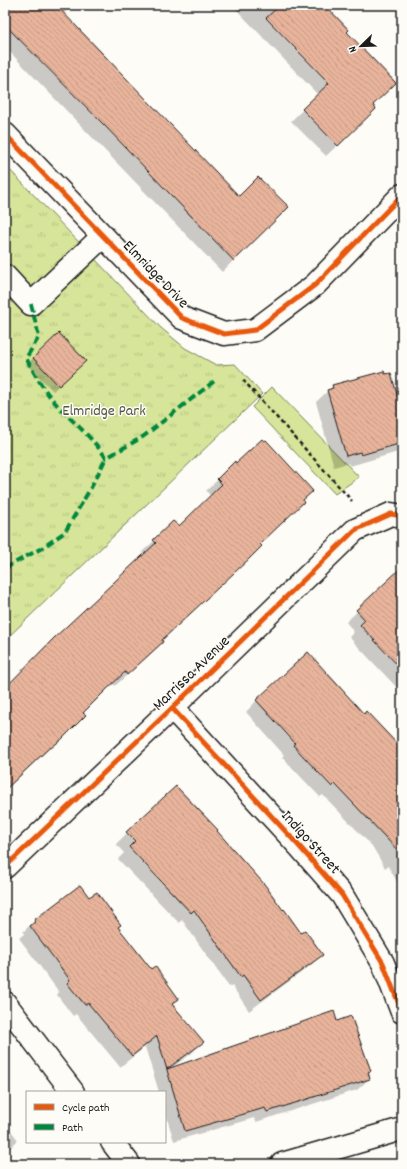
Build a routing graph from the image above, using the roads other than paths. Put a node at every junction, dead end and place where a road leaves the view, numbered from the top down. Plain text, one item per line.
1 (5, 134) edge
2 (402, 195) edge
3 (103, 236) junction
4 (5, 276) edge
5 (402, 516) edge
6 (172, 708) junction
7 (5, 867) edge
8 (5, 1003) edge
9 (402, 1012) edge
10 (72, 1091) edge
11 (402, 1128) edge
12 (113, 1143) edge
13 (129, 1164) edge
14 (282, 1164) edge

1 - 3 street, Elmridge Drive
2 - 3 street, Elmridge Drive
3 - 4 street
5 - 6 street, Marrissa Avenue
6 - 7 street, Marrissa Avenue
6 - 9 street, Indigo Street
8 - 10 street
11 - 14 street
12 - 13 street

